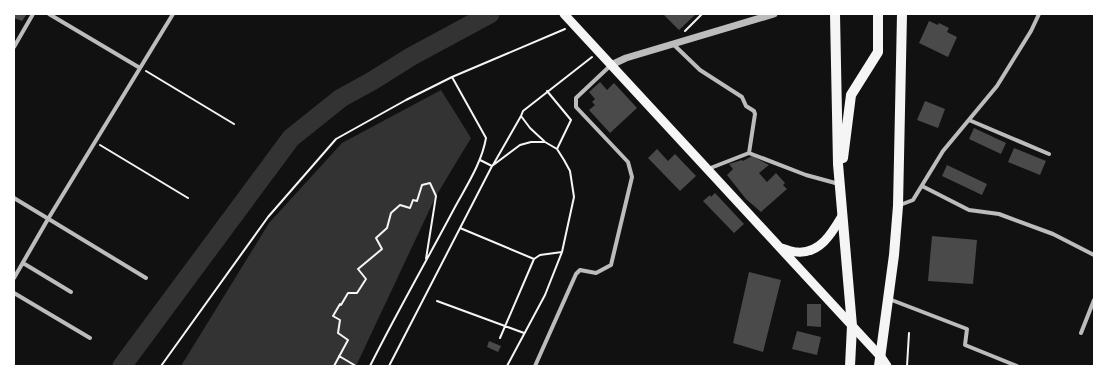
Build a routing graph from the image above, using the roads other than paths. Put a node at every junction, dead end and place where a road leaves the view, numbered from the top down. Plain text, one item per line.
1 (33, 14) edge
2 (49, 14) edge
3 (173, 14) edge
4 (774, 14) edge
5 (835, 14) edge
6 (878, 14) edge
7 (902, 14) edge
8 (1039, 14) edge
9 (566, 16) edge
10 (673, 44) junction
11 (14, 46) edge
12 (611, 65) junction
13 (140, 68) junction
14 (969, 120) junction
15 (749, 153) junction
16 (1049, 154) dead end
17 (707, 169) junction
18 (840, 184) junction
19 (922, 186) junction
20 (14, 198) edge
21 (898, 206) junction
22 (842, 216) junction
23 (48, 219) junction
24 (780, 248) junction
25 (1094, 255) edge
26 (23, 263) junction
27 (14, 278) edge
28 (146, 278) dead end
29 (71, 292) dead end
30 (14, 293) edge
31 (889, 299) junction
32 (1094, 300) edge
33 (852, 326) junction
34 (1080, 333) dead end
35 (90, 338) dead end
36 (880, 361) edge
37 (536, 366) edge
38 (850, 366) edge
39 (888, 366) edge
40 (1017, 366) edge

1 - 11 street
2 - 13 street
3 - 13 street
4 - 10 street
5 - 18 highway
6 - 18 highway
7 - 21 highway
8 - 14 street
9 - 12 main road
10 - 12 street
10 - 15 street
12 - 17 main road
12 - 37 street
13 - 23 street
14 - 16 street
14 - 19 street
15 - 17 street
15 - 18 street
17 - 24 main road
18 - 22 highway
19 - 21 street
19 - 25 street
20 - 23 street
21 - 31 highway
22 - 24 main road
22 - 33 highway
23 - 26 street
23 - 28 street
24 - 33 main road
26 - 27 street
26 - 29 street
30 - 35 street
31 - 36 highway
31 - 40 street
32 - 34 street
33 - 36 main road
33 - 38 highway
36 - 39 main road

